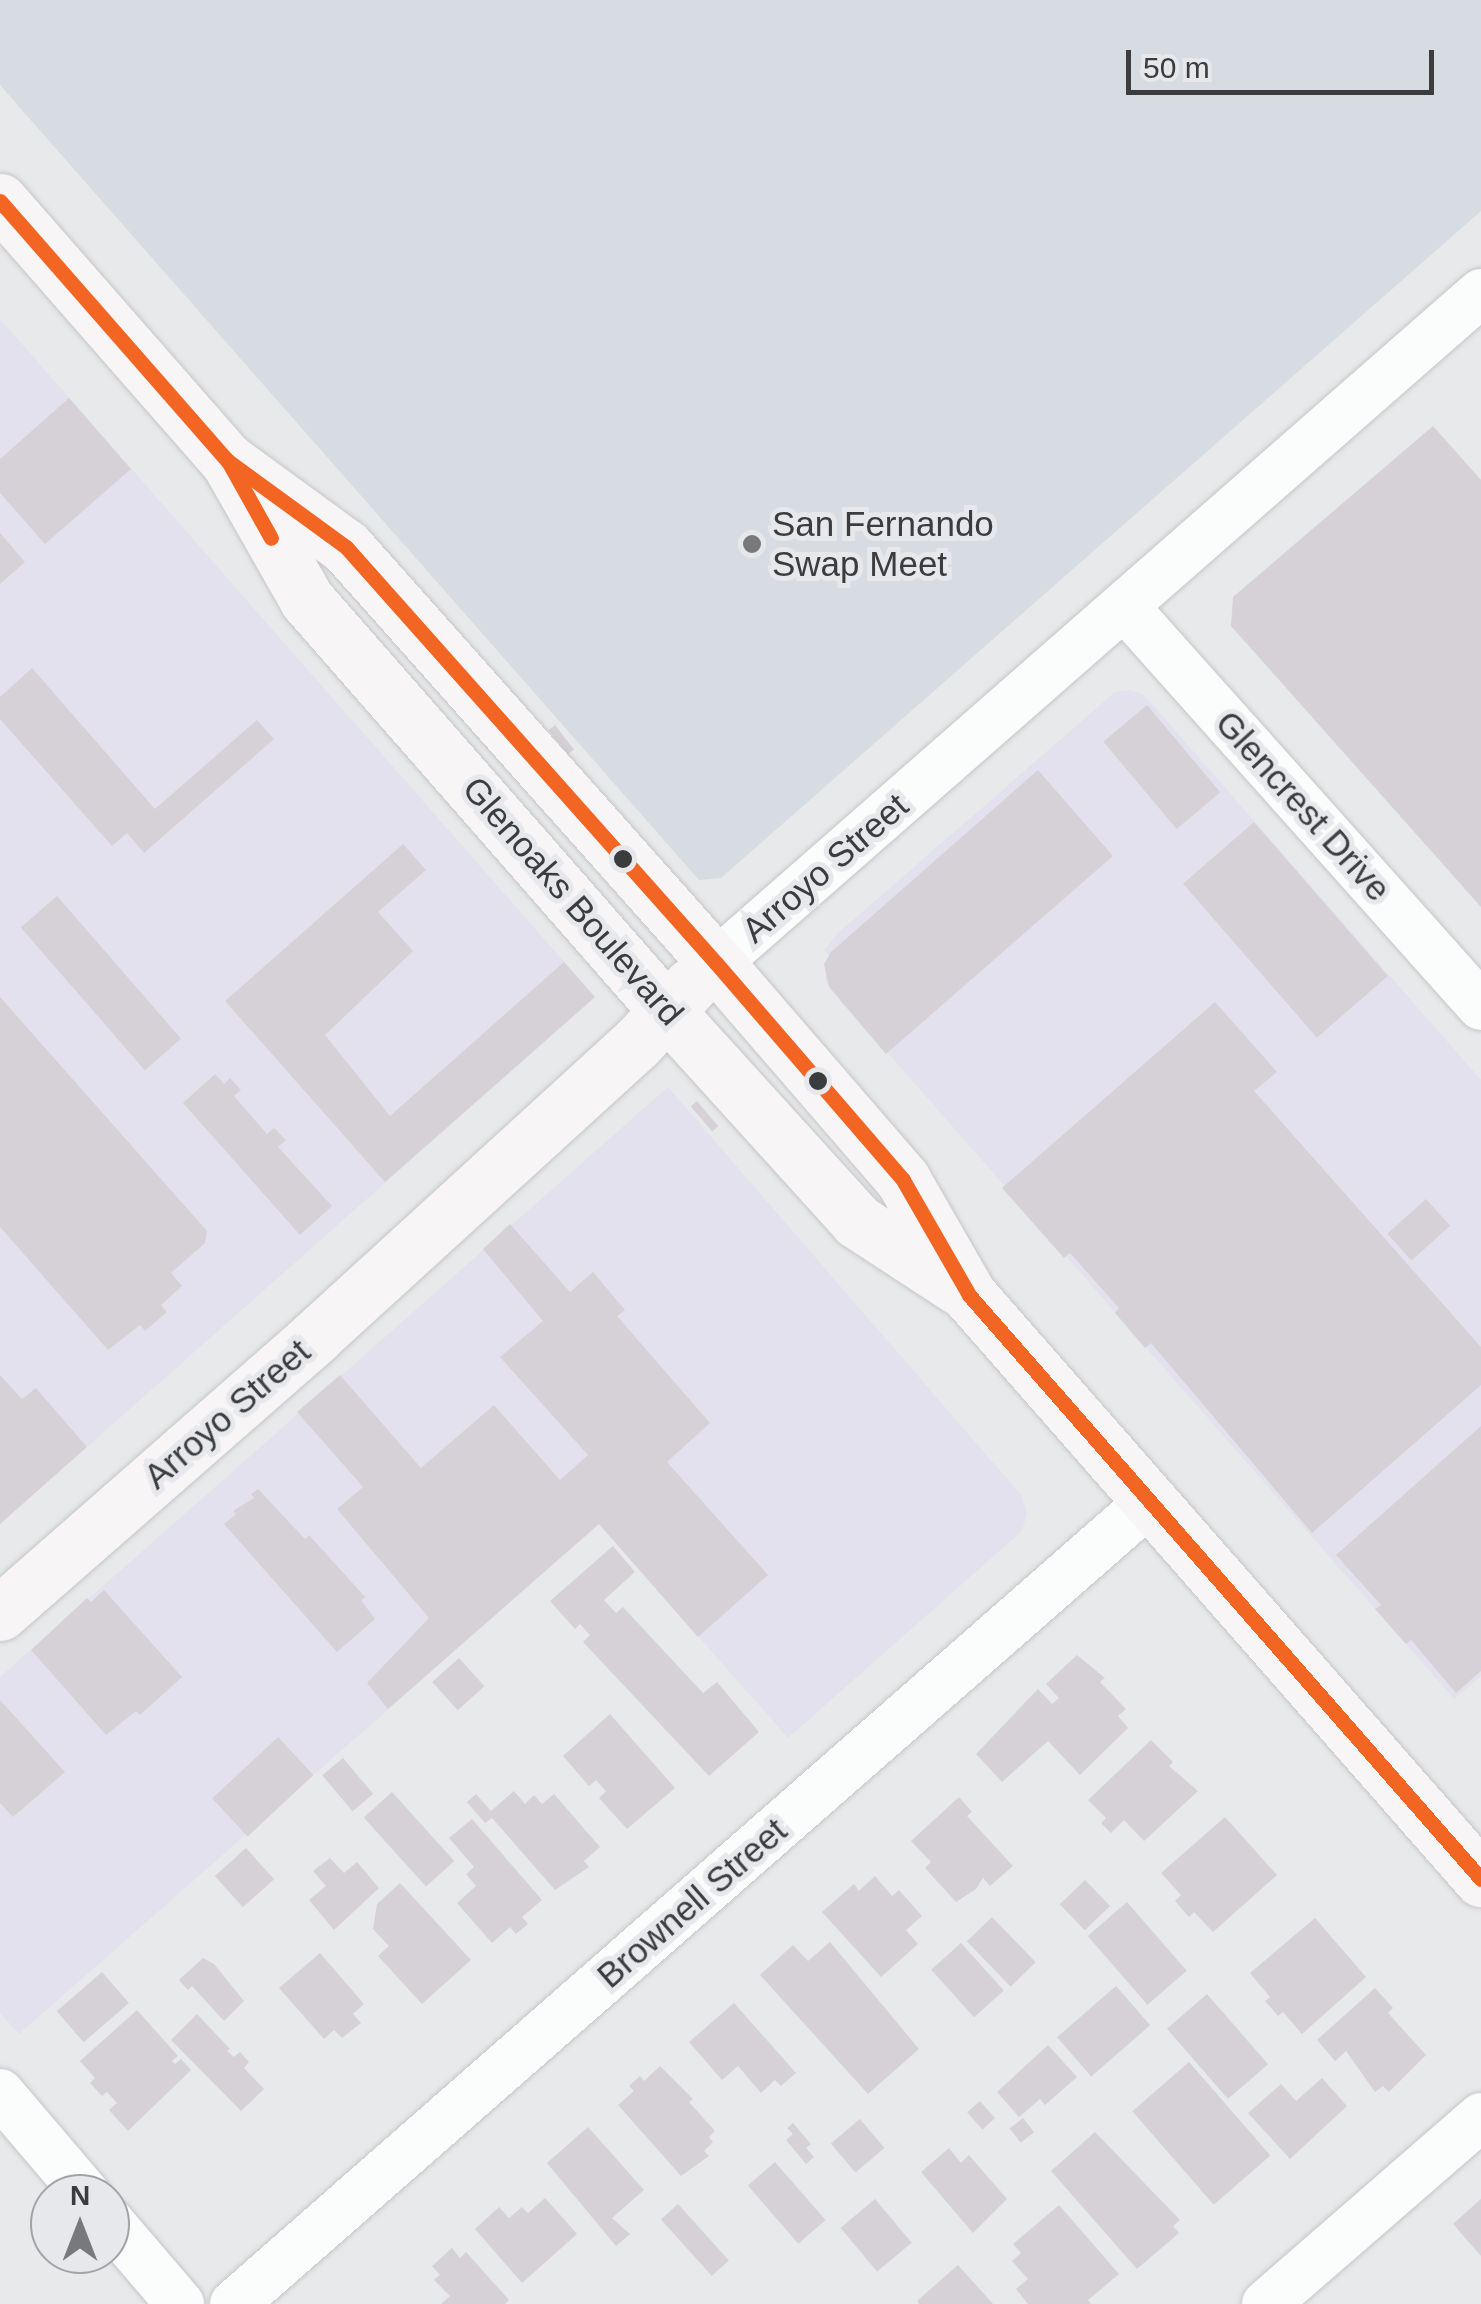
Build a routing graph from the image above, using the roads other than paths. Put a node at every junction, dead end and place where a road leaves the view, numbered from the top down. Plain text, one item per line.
1 (0, 202) edge
2 (1481, 293) edge
3 (228, 461) junction
4 (1124, 606) junction
5 (716, 963) junction
6 (1481, 1006) edge
7 (665, 1008) junction
8 (969, 1294) junction
9 (1149, 1502) junction
10 (0, 1613) edge
11 (1481, 1879) edge
12 (0, 2093) edge
13 (1481, 2117) edge
14 (69, 2174) edge
15 (130, 2245) edge
16 (180, 2304) edge
17 (234, 2304) edge
18 (1266, 2304) edge

1 - 3 main road, Glenoaks Boulevard
2 - 4 street, Arroyo Street
3 - 5 main road, Glenoaks Boulevard
3 - 7 main road, Glenoaks Boulevard
4 - 5 street, Arroyo Street
4 - 6 street, Glencrest Drive
5 - 7 main road, Arroyo Street
5 - 8 main road, Glenoaks Boulevard
7 - 8 main road, Glenoaks Boulevard
7 - 10 main road, Arroyo Street
8 - 9 main road, Glenoaks Boulevard
9 - 11 main road, Glenoaks Boulevard
9 - 17 street, Brownell Street
12 - 14 street
13 - 18 street
15 - 16 street

